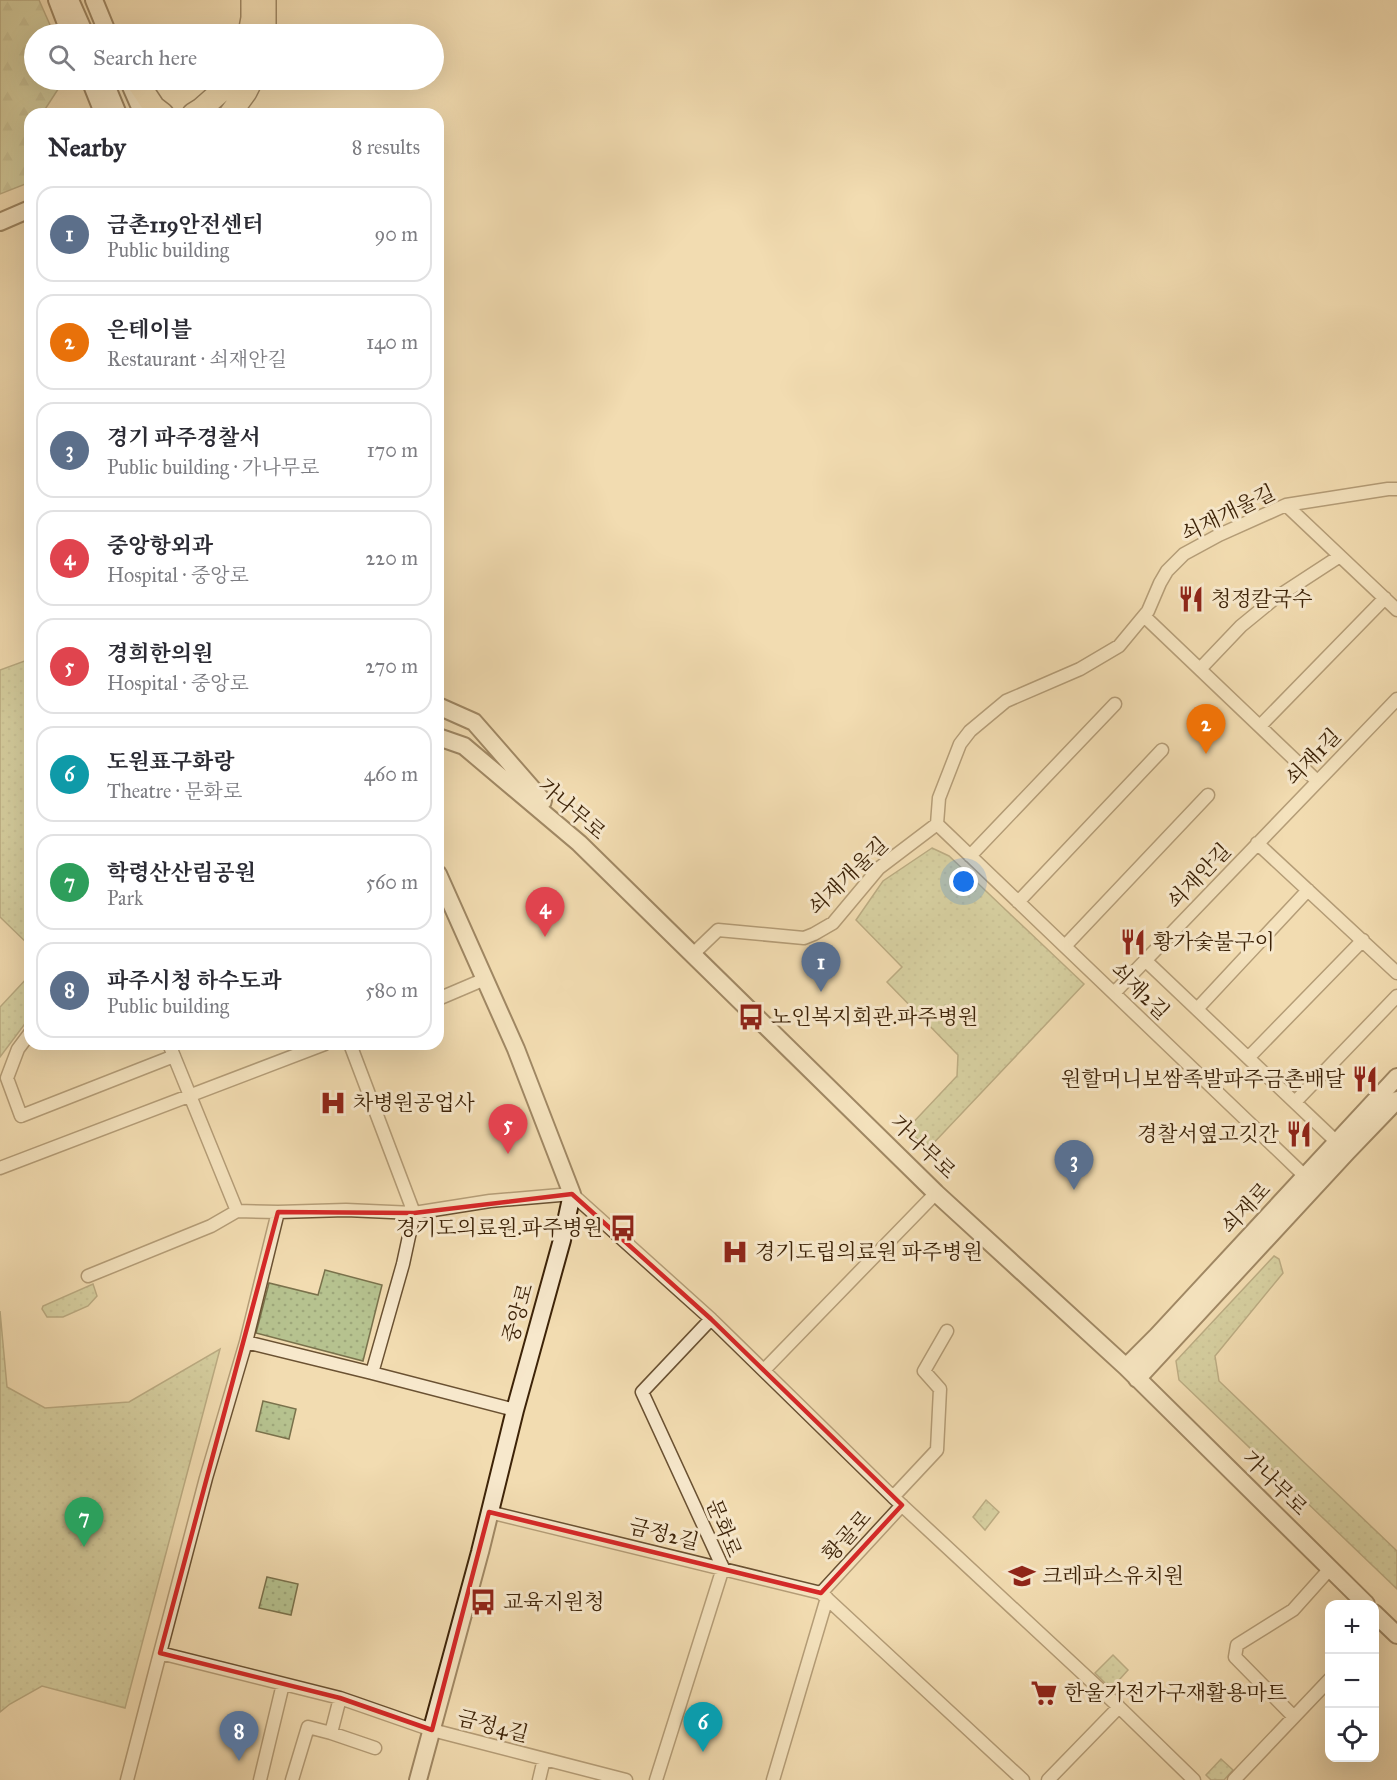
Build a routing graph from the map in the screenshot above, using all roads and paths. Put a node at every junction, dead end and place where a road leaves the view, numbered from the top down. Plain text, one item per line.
1 (57, 0) edge
2 (70, 0) edge
3 (94, 0) edge
4 (252, 0) edge
5 (266, 0) edge
6 (66, 24) edge
7 (81, 24) edge
8 (104, 24) edge
9 (251, 24) edge
10 (265, 24) edge
11 (94, 90) edge
12 (108, 90) edge
13 (132, 90) edge
14 (143, 90) edge
15 (237, 91) edge
16 (101, 108) edge
17 (116, 108) edge
18 (140, 108) edge
19 (155, 108) edge
20 (203, 108) edge
21 (216, 108) edge
22 (232, 108) edge
23 (24, 212) edge
24 (0, 222) edge
25 (1394, 492) edge
26 (1286, 505) junction
27 (1341, 556) junction
28 (1385, 598) junction
29 (1397, 610) edge
30 (1144, 616) junction
31 (1200, 669) junction
32 (1397, 699) edge
33 (1115, 704) dead end
34 (444, 709) edge
35 (1260, 726) junction
36 (444, 739) edge
37 (1162, 750) dead end
38 (1317, 781) junction
39 (1208, 795) dead end
40 (937, 824) junction
41 (579, 843) junction
42 (1257, 843) junction
43 (970, 856) junction
44 (444, 887) edge
45 (1308, 890) junction
46 (1018, 902) junction
47 (1363, 940) junction
48 (1065, 946) junction
49 (693, 954) junction
50 (1146, 960) junction
51 (1397, 973) edge
52 (485, 979) junction
53 (1114, 993) junction
54 (444, 996) edge
55 (1397, 996) edge
56 (1197, 1009) junction
57 (24, 1046) edge
58 (171, 1050) edge
59 (309, 1050) edge
60 (352, 1050) edge
61 (1248, 1058) junction
62 (1397, 1077) edge
63 (190, 1096) junction
64 (1397, 1100) edge
65 (1294, 1102) junction
66 (1342, 1147) junction
67 (0, 1168) edge
68 (1310, 1181) junction
69 (936, 1192) junction
70 (572, 1194) junction
71 (237, 1211) junction
72 (278, 1212) junction
73 (414, 1213) junction
74 (88, 1276) dead end
75 (711, 1319) junction
76 (947, 1331) dead end
77 (246, 1342) junction
78 (764, 1370) junction
79 (1132, 1373) junction
80 (372, 1374) junction
81 (515, 1410) junction
82 (897, 1501) junction
83 (489, 1512) junction
84 (723, 1568) junction
85 (1327, 1572) dead end
86 (824, 1596) junction
87 (1361, 1600) edge
88 (1379, 1623) edge
89 (1397, 1635) edge
90 (160, 1653) junction
91 (1325, 1683) edge
92 (283, 1684) junction
93 (340, 1698) junction
94 (1119, 1707) junction
95 (1294, 1717) junction
96 (432, 1730) junction
97 (331, 1733) junction
98 (375, 1748) dead end
99 (544, 1759) junction
100 (127, 1780) edge
101 (260, 1780) edge
102 (292, 1780) edge
103 (418, 1780) edge
104 (538, 1780) edge
105 (627, 1780) edge
106 (656, 1780) edge
107 (773, 1780) edge
108 (1023, 1780) edge
109 (1048, 1780) edge
110 (1194, 1780) edge
111 (1234, 1780) edge

1 - 6 street
2 - 7 street
3 - 8 street
4 - 9 highway
5 - 10 highway
11 - 16 street
12 - 17 street
13 - 18 street
14 - 19 highway
15 - 20 highway
15 - 21 highway
15 - 22 highway
23 - 24 street
25 - 26 street, 쇠재개울길
26 - 27 street
26 - 30 street, 쇠재개울길
27 - 28 street
27 - 31 street
28 - 29 street
28 - 35 street
30 - 31 street
30 - 40 street, 쇠재개울길
31 - 35 street
32 - 38 street, 쇠재1길
33 - 43 street
34 - 41 street
35 - 38 street
36 - 41 street, 가나무로
37 - 46 street
38 - 42 street, 쇠재1길
39 - 48 street
40 - 43 street, 쇠재2길
40 - 49 street, 쇠재개울길
41 - 49 street, 가나무로
42 - 45 street, 쇠재안길
42 - 50 street, 쇠재안길
43 - 46 street, 쇠재2길
44 - 52 street
45 - 47 street, 쇠재안길
45 - 56 street
46 - 48 street, 쇠재2길
47 - 51 street, 쇠재안길
47 - 61 street
48 - 53 street, 쇠재2길
49 - 69 street, 가나무로
50 - 53 street, 쇠재안길
50 - 56 street
52 - 54 street
52 - 70 street
53 - 68 street, 쇠재2길
55 - 65 street
56 - 61 street
57 - 58 street
58 - 63 street
59 - 63 street
60 - 73 street
61 - 65 street
62 - 66 street
63 - 67 street
63 - 71 street
64 - 66 street
65 - 66 street
66 - 68 street
68 - 79 street
69 - 78 street
69 - 79 street, 가나무로
70 - 73 street
70 - 75 street
70 - 81 street, 중앙로
71 - 72 street
71 - 74 street
72 - 73 street
72 - 77 street
73 - 80 street
75 - 78 street
75 - 84 street, 문화로
76 - 82 street, 황골로
77 - 80 street
77 - 90 street
78 - 82 street
79 - 87 street, 가나무로
80 - 81 street
81 - 83 street, 중앙로
82 - 86 street, 황골로
82 - 94 street
83 - 84 street, 금정2길
83 - 96 street, 중앙로
84 - 86 street, 금정2길
84 - 106 street, 문화로
85 - 95 street
86 - 107 street
86 - 108 street, 금정2길
88 - 89 street
90 - 92 street, 금정4길
90 - 100 street
91 - 95 street
92 - 93 street, 금정4길
92 - 101 street
93 - 96 street, 금정4길
93 - 97 street
94 - 109 street
94 - 110 street
95 - 111 street
96 - 99 street, 금정4길
96 - 103 street, 중앙로
97 - 98 street
97 - 102 street
99 - 104 street, 금정4길
99 - 105 street, 금정4길

